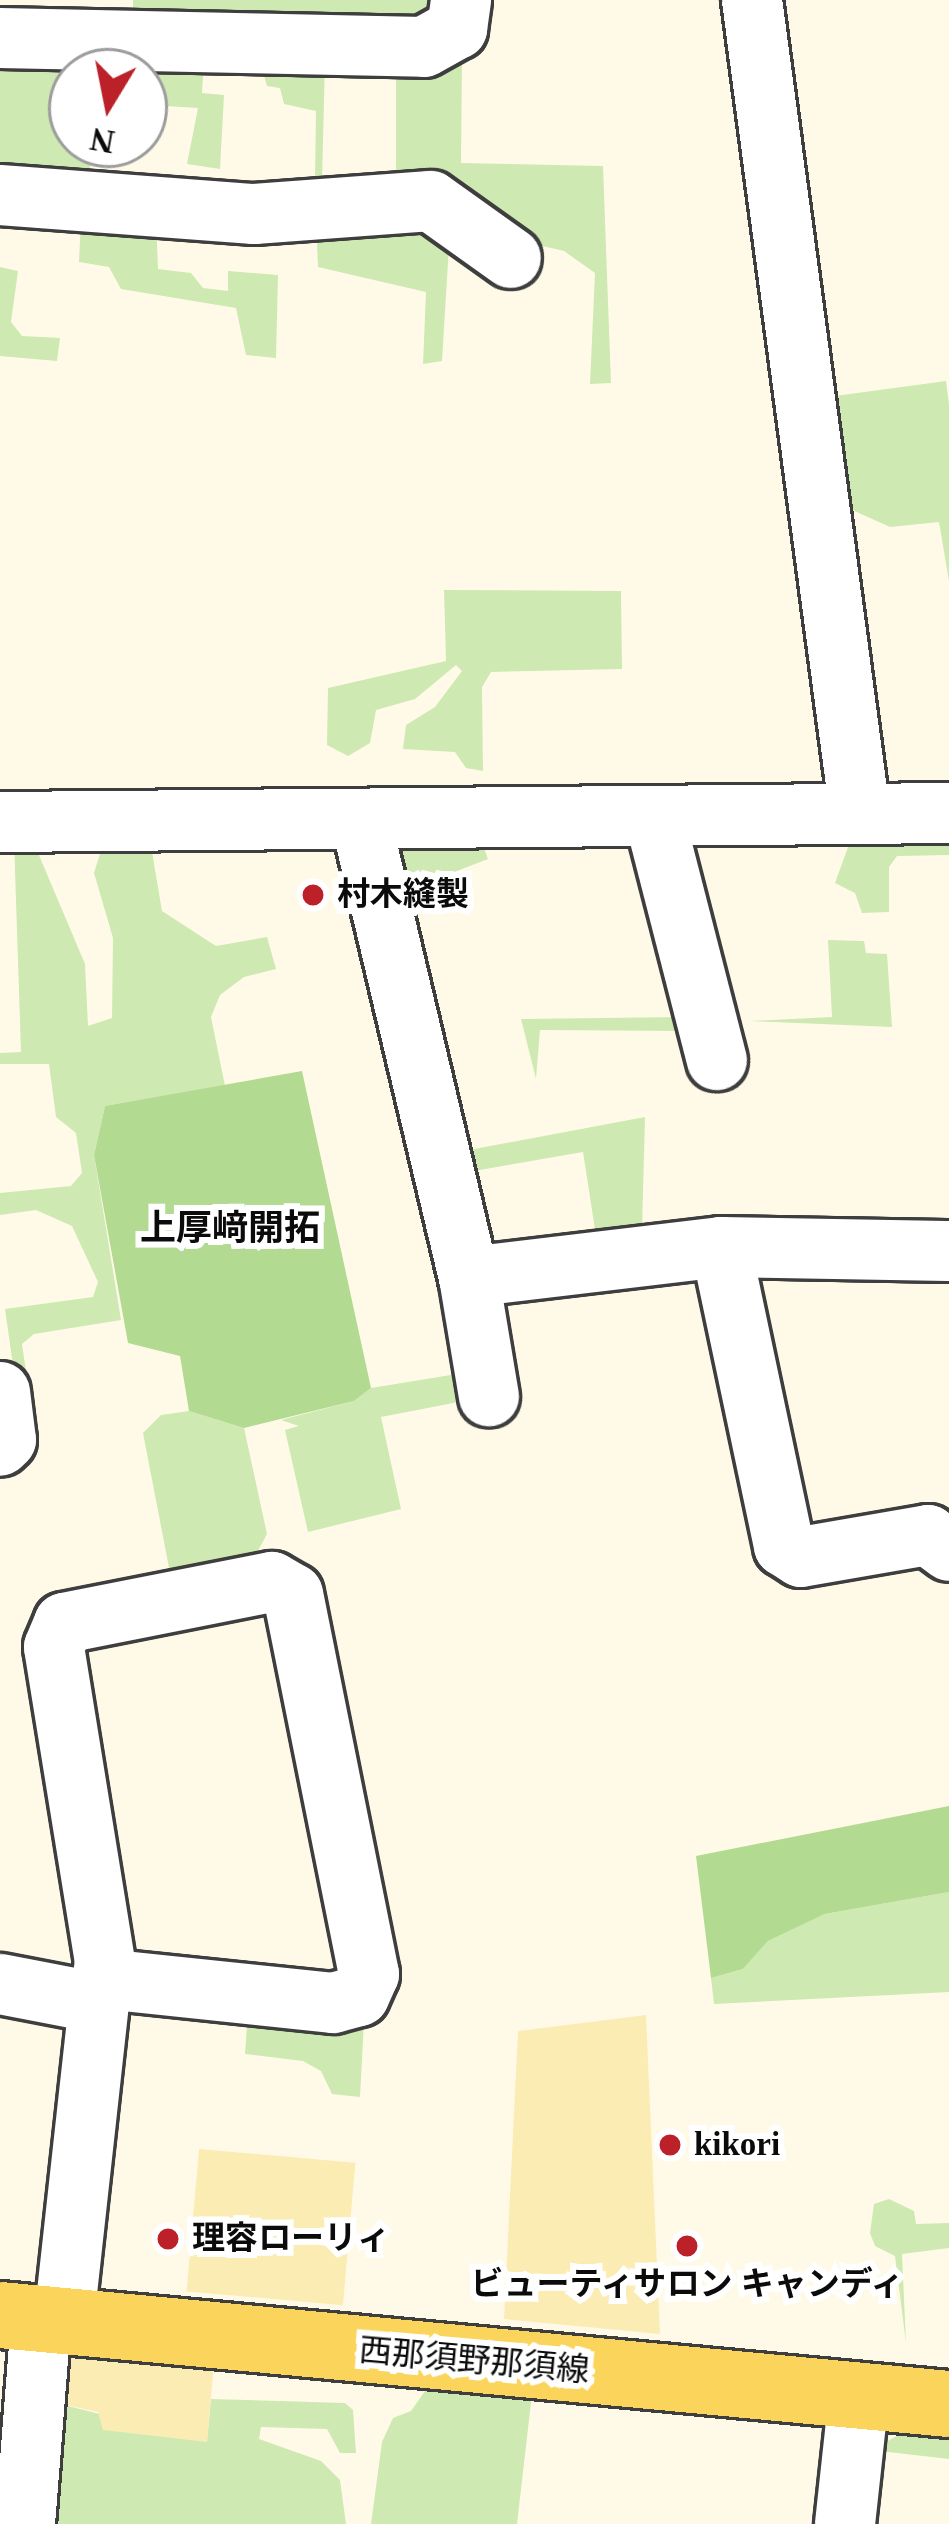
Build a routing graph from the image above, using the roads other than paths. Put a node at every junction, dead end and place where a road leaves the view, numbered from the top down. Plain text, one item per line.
1 (460, 0) edge
2 (752, 0) edge
3 (0, 38) edge
4 (0, 195) edge
5 (511, 258) dead end
6 (949, 813) edge
7 (860, 814) junction
8 (655, 819) junction
9 (361, 821) junction
10 (0, 822) edge
11 (717, 1060) dead end
12 (721, 1247) junction
13 (949, 1251) edge
14 (470, 1277) junction
15 (0, 1392) edge
16 (489, 1396) dead end
17 (0, 1446) edge
18 (949, 1550) edge
19 (0, 1984) edge
20 (101, 1991) junction
21 (35, 2318) edge
22 (859, 2396) junction
23 (949, 2404) edge
24 (25, 2524) edge
25 (844, 2524) edge

1 - 3 street
2 - 7 street
4 - 5 street
6 - 7 street
7 - 8 street
8 - 9 street
8 - 11 street
9 - 10 street
9 - 14 street
12 - 13 street
12 - 14 street
12 - 18 street
14 - 16 street
15 - 17 street
19 - 20 street
20 - 20 street
20 - 21 street
21 - 22 main road, 西那須野那須線
21 - 24 street
22 - 23 main road, 西那須野那須線
22 - 25 street

